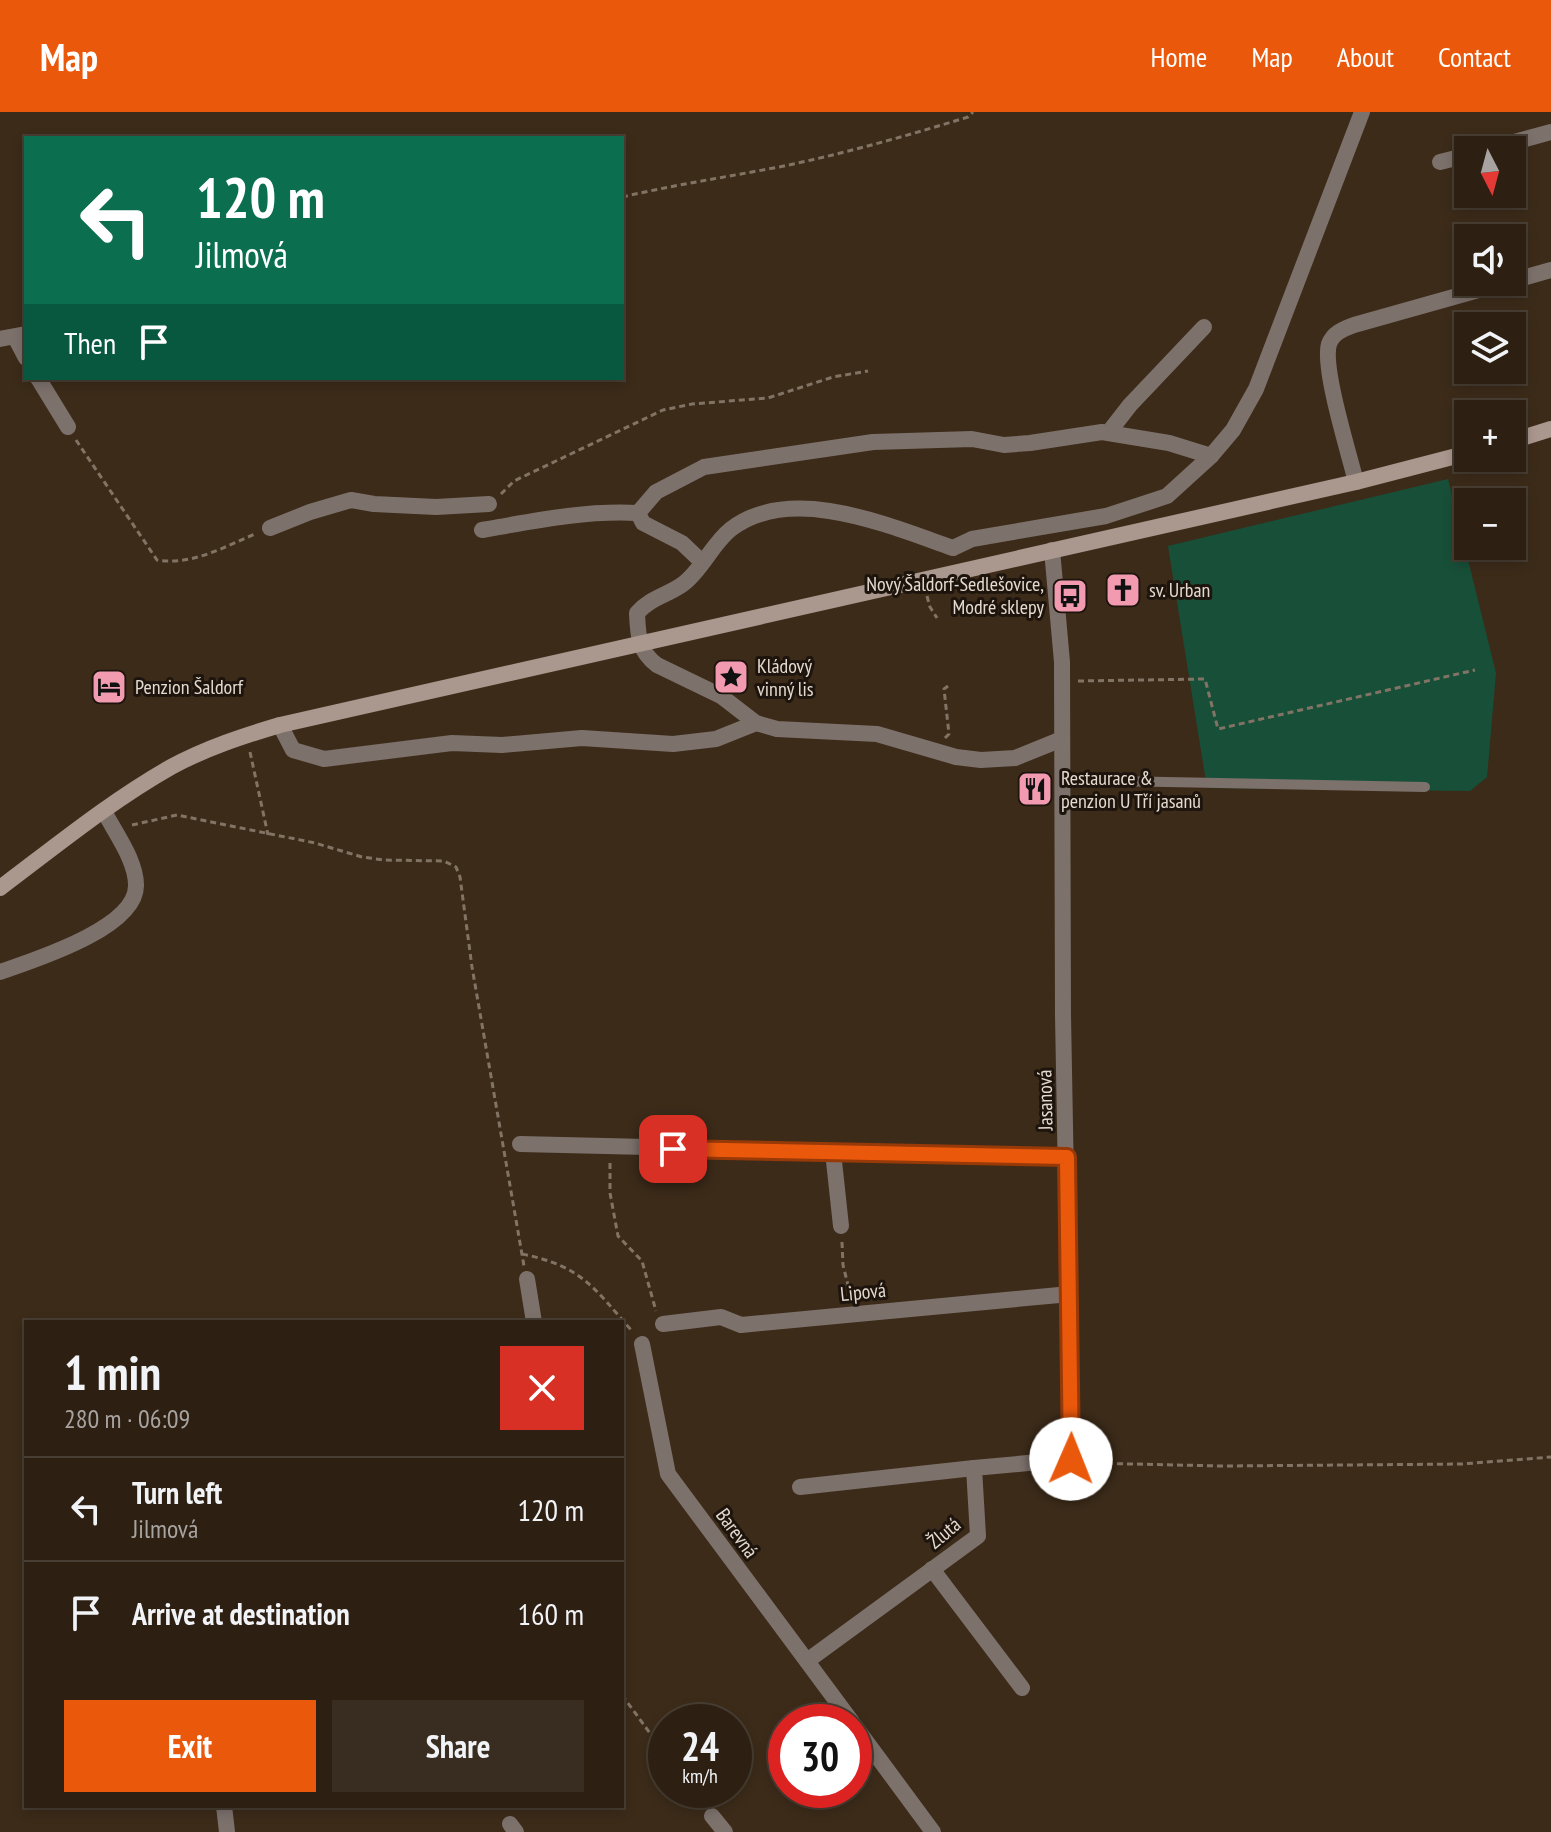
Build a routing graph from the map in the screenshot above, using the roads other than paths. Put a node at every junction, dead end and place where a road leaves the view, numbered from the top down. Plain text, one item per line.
1 (1362, 112) edge
2 (1551, 132) edge
3 (1526, 139) edge
4 (1454, 158) edge
5 (1440, 162) dead end
6 (1551, 270) edge
7 (1526, 277) edge
8 (1457, 296) edge
9 (1204, 327) dead end
10 (14, 337) edge
11 (24, 354) edge
12 (39, 380) edge
13 (68, 427) road end
14 (1551, 429) edge
15 (1109, 432) junction
16 (1526, 437) edge
17 (1211, 456) junction
18 (1454, 457) edge
19 (1356, 482) junction
20 (489, 504) road end
21 (638, 513) junction
22 (270, 528) road end
23 (482, 530) dead end
24 (953, 548) junction
25 (1052, 550) junction
26 (702, 562) junction
27 (953, 573) junction
28 (638, 644) junction
29 (756, 723) junction
30 (280, 725) junction
31 (1062, 739) junction
32 (1061, 780) junction
33 (1425, 787) dead end
34 (104, 811) junction
35 (0, 888) edge
36 (0, 972) edge
37 (520, 1144) dead end
38 (833, 1152) junction
39 (1067, 1157) junction
40 (841, 1226) road end
41 (527, 1279) road end
42 (1070, 1294) junction
43 (534, 1320) edge
44 (663, 1324) road end
45 (642, 1344) road end
46 (974, 1468) junction
47 (800, 1487) dead end
48 (932, 1569) junction
49 (807, 1661) junction
50 (1022, 1688) dead end
51 (839, 1704) edge
52 (872, 1749) edge
53 (224, 1808) edge
54 (712, 1816) dead end
55 (227, 1832) edge
56 (725, 1832) edge
57 (933, 1832) edge

1 - 17 street
2 - 3 street
4 - 5 street
6 - 7 street
8 - 19 street
9 - 15 street
10 - 11 street
12 - 13 street
14 - 16 main road
15 - 17 street
15 - 21 street
17 - 24 street
18 - 19 main road
19 - 25 main road
20 - 22 street
21 - 23 street
21 - 26 street
24 - 26 street
24 - 27 street
25 - 27 main road
25 - 31 street, Jasanová
26 - 28 street
27 - 28 main road
28 - 29 street
28 - 30 main road
29 - 30 street
29 - 31 street
30 - 34 main road
31 - 32 street, Jasanová
32 - 33 lane
32 - 39 street, Jasanová
34 - 35 main road
34 - 36 street
37 - 38 street
38 - 39 street
38 - 40 street
39 - 42 street, Jasanová
41 - 43 street
42 - 44 street, Lipová
42 - 46 street, Jasanová
45 - 49 street, Barevná
46 - 47 street
46 - 48 street, Žlutá
48 - 49 street, Žlutá
48 - 50 street
49 - 51 street, Barevná
52 - 57 street, Barevná
53 - 55 street
54 - 56 street

